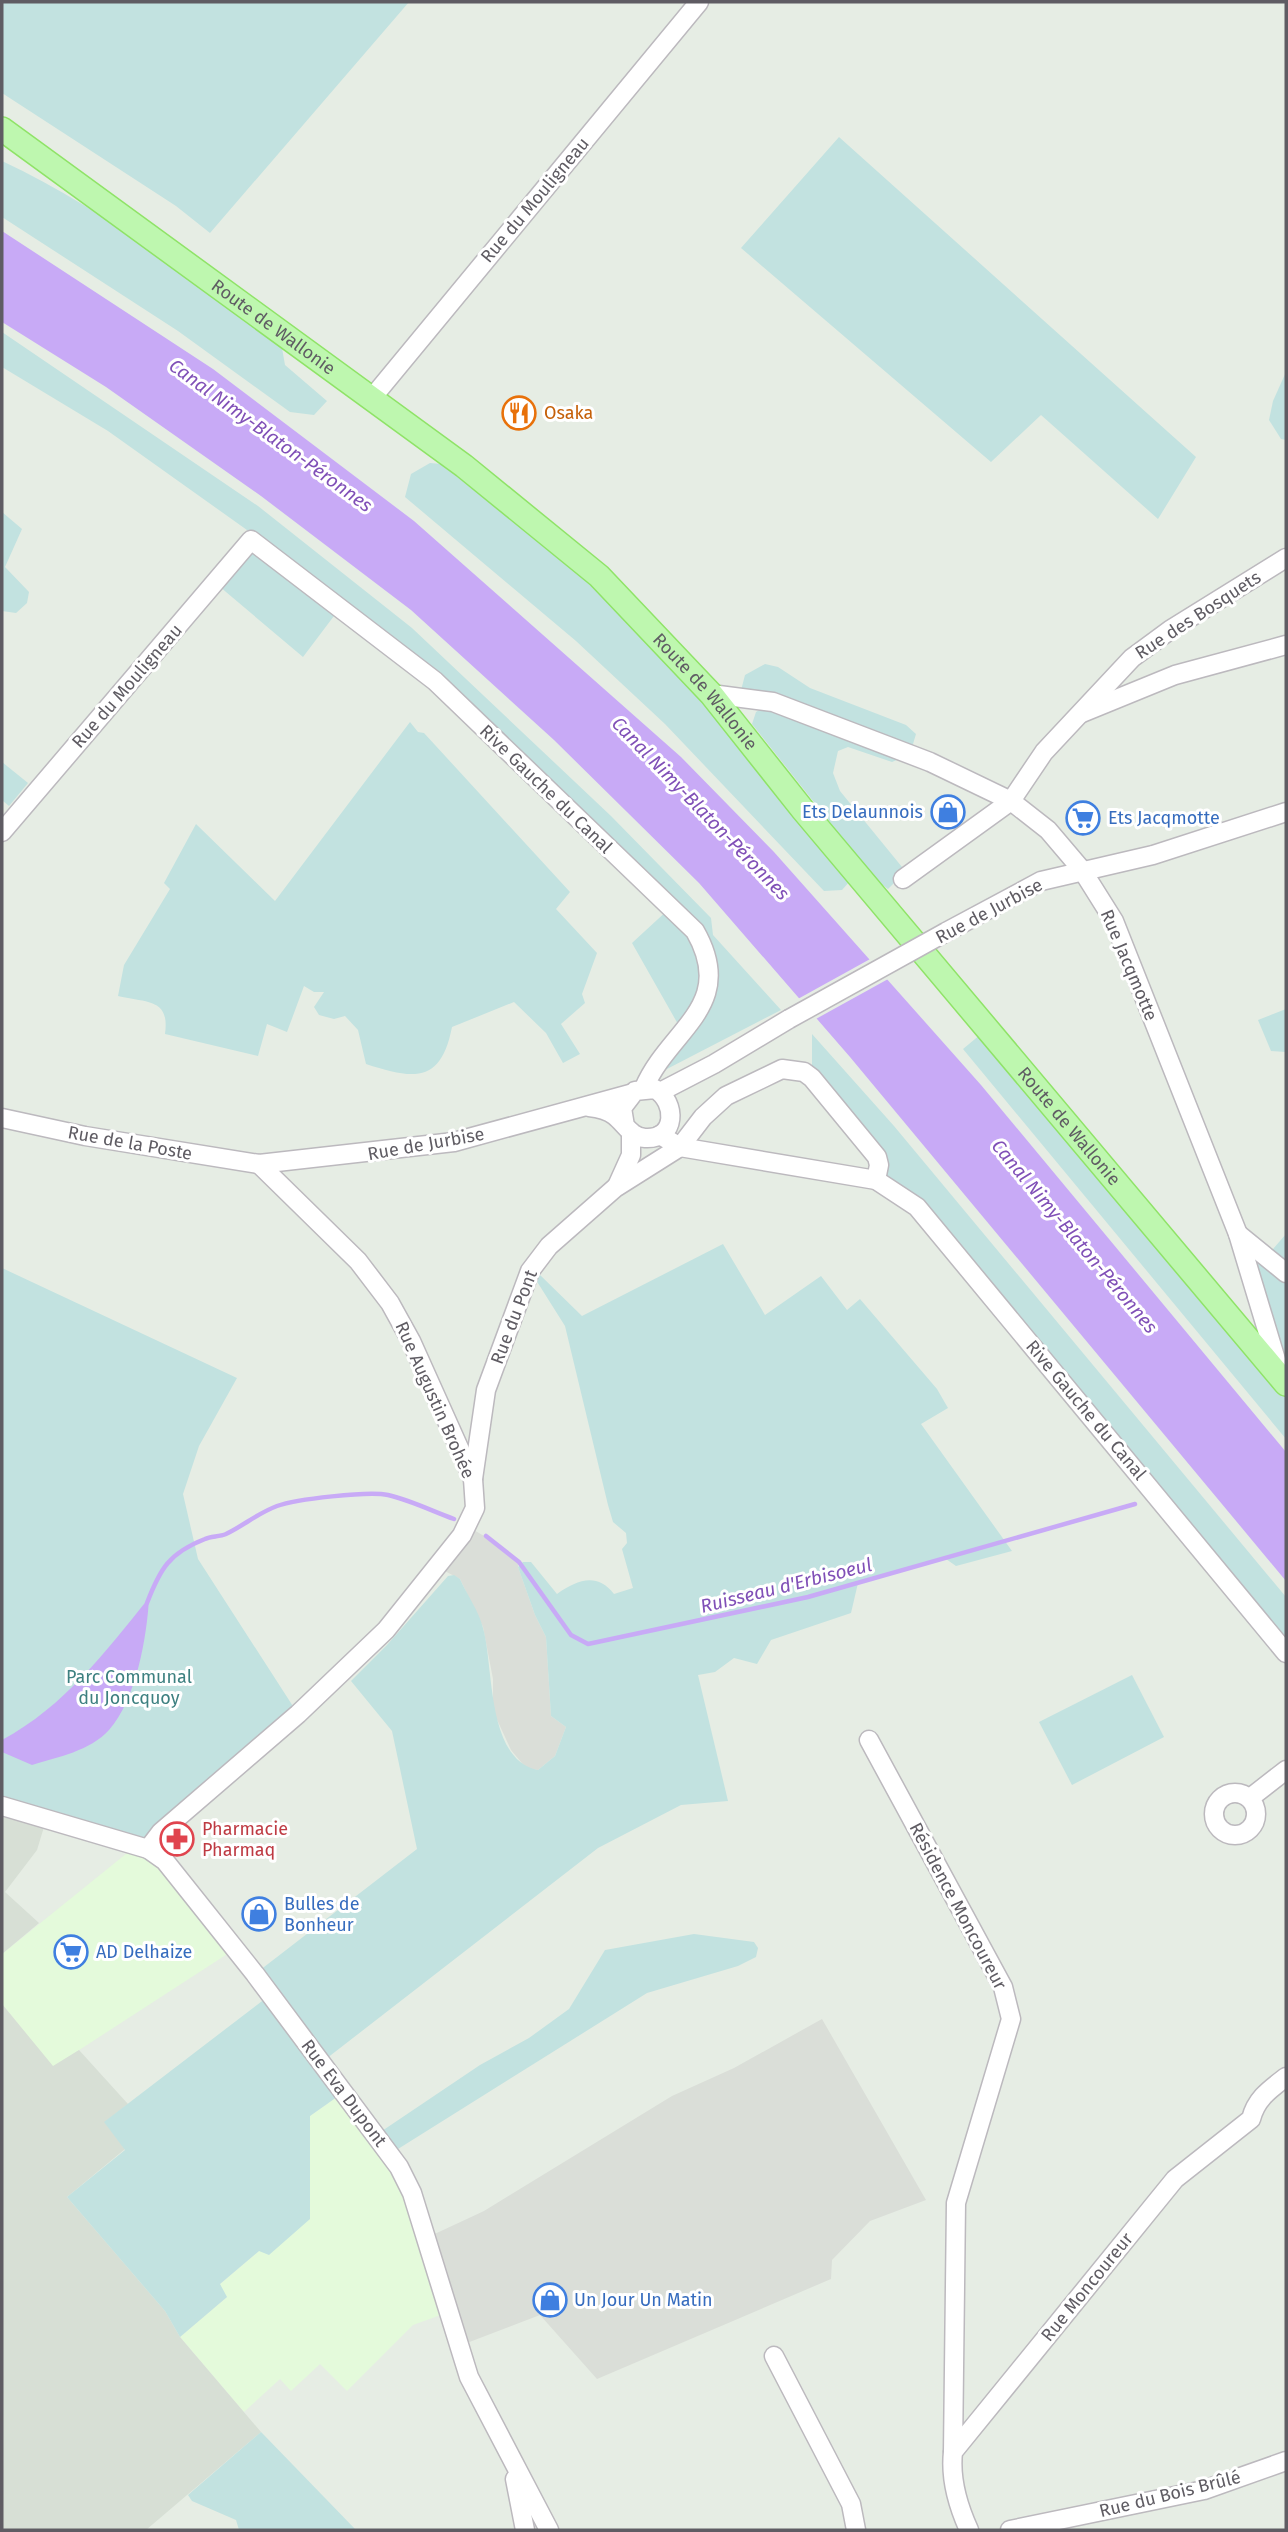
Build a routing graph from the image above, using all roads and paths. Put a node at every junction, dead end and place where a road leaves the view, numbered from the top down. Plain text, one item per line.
1 (699, 2) edge
2 (2, 129) edge
3 (372, 398) junction
4 (251, 540) joint
5 (1286, 558) edge
6 (1286, 645) edge
7 (711, 694) junction
8 (1076, 716) junction
9 (1011, 801) junction
10 (1286, 812) edge
11 (2, 832) edge
12 (1082, 870) junction
13 (903, 879) dead end
14 (714, 1064) junction
15 (644, 1091) junction
16 (589, 1107) junction
17 (2, 1118) edge
18 (671, 1120) junction
19 (628, 1129) junction
20 (660, 1135) junction
21 (680, 1147) junction
22 (259, 1164) junction
23 (876, 1180) junction
24 (615, 1188) junction
25 (1238, 1234) junction
26 (1286, 1273) edge
27 (1284, 1382) edge
28 (474, 1479) junction
29 (1286, 1653) edge
30 (869, 1740) dead end
31 (1286, 1770) edge
32 (1250, 1798) dead end
33 (2, 1806) edge
34 (148, 1849) junction
35 (1286, 2077) edge
36 (774, 2356) dead end
37 (953, 2452) junction
38 (511, 2458) junction
39 (1286, 2461) edge
40 (525, 2530) edge
41 (549, 2530) edge
42 (856, 2530) edge
43 (970, 2530) edge
44 (1010, 2530) edge

1 - 3 street, Rue du Mouligneau
2 - 3 main road, Route de Wallonie
3 - 7 main road, Route de Wallonie
4 - 11 street, Rue du Mouligneau
4 - 15 street, Rive Gauche du Canal
5 - 8 street, Rue des Bosquets
6 - 8 street
7 - 9 street, Rue Jacqmotte
7 - 27 main road, Route de Wallonie
8 - 9 street, Rue des Bosquets
9 - 12 street, Rue Jacqmotte
9 - 13 street, Rue des Bosquets
10 - 12 street, Rue de Jurbise
12 - 14 street, Rue de Jurbise, bridge
12 - 25 street, Rue Jacqmotte
14 - 15 street, Rue de Jurbise
14 - 18 street
15 - 16 street, Rue de Jurbise
15 - 18 street
15 - 19 street
16 - 19 street
16 - 22 street, Rue de Jurbise
17 - 22 street, Rue de la Poste
18 - 20 street
19 - 20 street
19 - 24 street
20 - 21 street, Rive Gauche du Canal
21 - 23 street, Rive Gauche du Canal
21 - 23 street
21 - 24 street
22 - 28 street, Rue Augustin Brohée
23 - 29 street, Rive Gauche du Canal
24 - 28 street, Rue du Pont
25 - 26 street
25 - 27 street, Rue Jacqmotte
28 - 34 street, Rue Augustin Brohée
30 - 37 street, Résidence Moncoureur
31 - 32 street
33 - 34 street
34 - 38 street, Rue Eva Dupont
35 - 37 street, Rue Moncoureur
36 - 42 street
37 - 43 street
38 - 40 street
38 - 41 street, Rue Eva Dupont
39 - 44 street, Rue du Bois Brûlé

